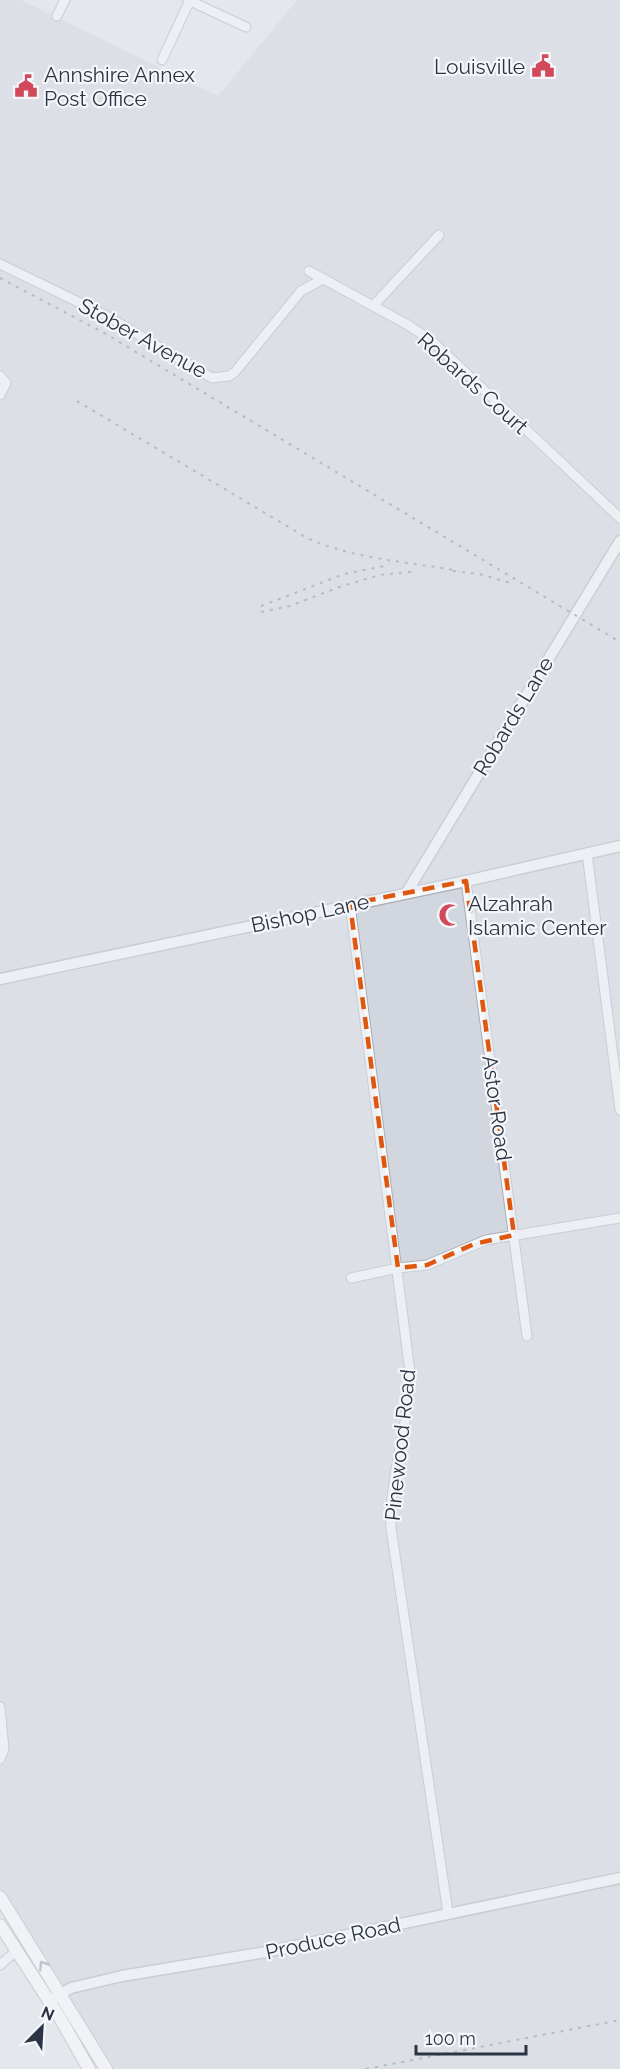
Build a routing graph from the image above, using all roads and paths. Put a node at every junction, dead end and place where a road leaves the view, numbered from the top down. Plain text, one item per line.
1 (65, 0) edge
2 (189, 0) edge
3 (57, 16) dead end
4 (246, 27) dead end
5 (162, 60) dead end
6 (439, 235) dead end
7 (0, 264) edge
8 (309, 271) dead end
9 (323, 279) junction
10 (373, 306) junction
11 (3, 379) edge
12 (0, 395) edge
13 (620, 518) edge
14 (620, 542) edge
15 (620, 846) edge
16 (587, 854) junction
17 (466, 881) junction
18 (407, 892) junction
19 (350, 904) junction
20 (0, 979) edge
21 (620, 1110) edge
22 (620, 1218) edge
23 (513, 1235) junction
24 (398, 1268) junction
25 (351, 1278) dead end
26 (527, 1336) dead end
27 (0, 1707) edge
28 (0, 1759) edge
29 (620, 1878) edge
30 (0, 1897) edge
31 (448, 1913) junction
32 (0, 1925) edge
33 (16, 1951) junction
34 (0, 1965) edge
35 (61, 1994) junction
36 (49, 2001) junction
37 (89, 2069) edge
38 (106, 2069) edge

1 - 3 street
2 - 4 street
2 - 5 street
6 - 10 street
7 - 9 street, Stober Avenue
8 - 9 street, Robards Court
9 - 10 street, Robards Court
10 - 13 street, Robards Court
11 - 12 street
14 - 18 street, Robards Lane
15 - 16 street, Bishop Lane
16 - 17 street, Bishop Lane
16 - 21 street
17 - 18 street, Bishop Lane
17 - 23 street, Astor Road
18 - 19 street, Bishop Lane
19 - 20 street, Bishop Lane
19 - 24 street, Pinewood Road
22 - 23 street
23 - 24 street
23 - 26 street, Astor Road
24 - 25 street
24 - 31 street, Pinewood Road
27 - 28 street
29 - 31 street, Produce Road
35 -> 30 main road
31 - 35 street, Produce Road
32 - 33 main road
33 - 34 street
33 - 36 main road
35 - 36 street, Produce Road
35 - 38 main road
36 - 37 main road

